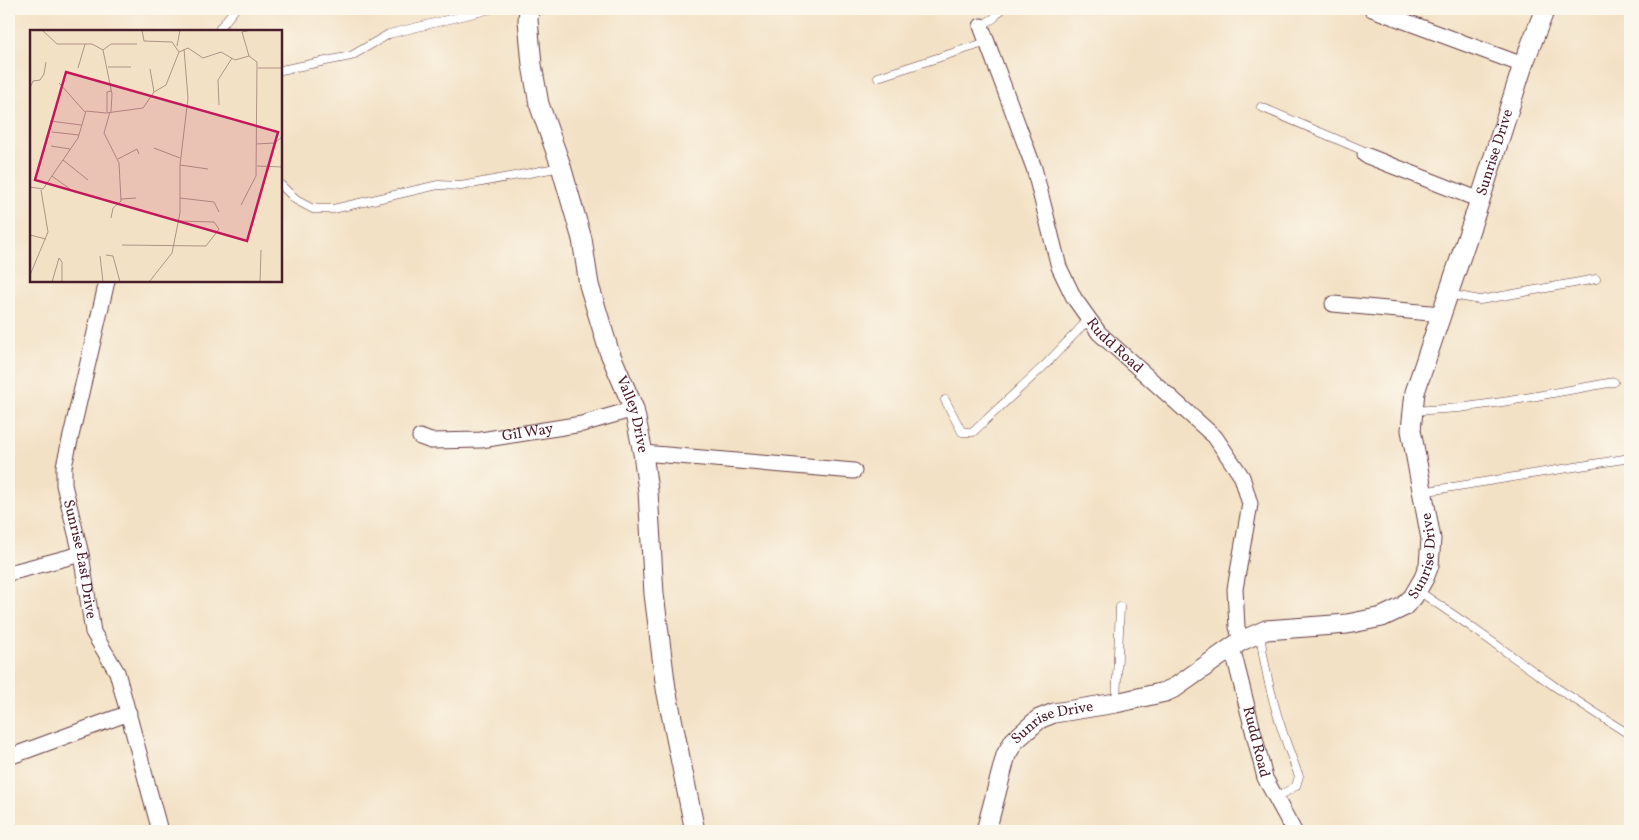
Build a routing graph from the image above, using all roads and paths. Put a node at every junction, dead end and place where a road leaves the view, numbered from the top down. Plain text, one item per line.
1 (235, 9) edge
2 (491, 9) edge
3 (529, 9) edge
4 (1001, 9) edge
5 (1545, 9) edge
6 (1372, 10) edge
7 (981, 26) joint
8 (221, 30) edge
9 (987, 42) junction
10 (1523, 65) junction
11 (282, 70) edge
12 (878, 77) dead end
13 (1261, 107) dead end
14 (1365, 155) joint
15 (561, 167) junction
16 (282, 186) edge
17 (1480, 200) junction
18 (1596, 279) dead end
19 (107, 282) edge
20 (1448, 294) junction
21 (1333, 304) dead end
22 (1441, 314) junction
23 (1089, 319) junction
24 (1614, 382) dead end
25 (945, 400) dead end
26 (634, 409) junction
27 (1413, 411) junction
28 (420, 437) dead end
29 (643, 453) junction
30 (1630, 458) edge
31 (854, 471) dead end
32 (1422, 492) junction
33 (81, 554) junction
34 (9, 573) edge
35 (1417, 590) junction
36 (1120, 606) dead end
37 (1260, 632) junction
38 (1236, 644) junction
39 (1116, 703) junction
40 (129, 713) junction
41 (1630, 735) edge
42 (9, 757) edge
43 (1276, 798) junction
44 (160, 831) edge
45 (695, 831) edge
46 (986, 831) edge
47 (1294, 831) edge

1 - 8 lane
2 - 11 lane
3 - 15 street, Valley Drive
4 - 7 lane
5 - 10 street, Sunrise Drive
6 - 10 street
7 - 9 street, Rudd Road
9 - 12 lane
9 - 23 street, Rudd Road
10 - 17 street, Sunrise Drive
13 - 14 lane
14 - 17 street
15 - 16 lane
15 - 26 street, Valley Drive
17 - 20 street, Sunrise Drive
18 - 20 lane
19 - 33 street, Sunrise East Drive
20 - 22 street, Sunrise Drive
21 - 22 street
22 - 27 street, Sunrise Drive
23 - 25 lane
23 - 38 street, Rudd Road
24 - 27 lane
26 - 28 street, Gil Way
26 - 29 street, Valley Drive
27 - 32 street, Sunrise Drive
29 - 31 street
29 - 45 street, Valley Drive
30 - 32 lane
32 - 35 street, Sunrise Drive
33 - 34 street
33 - 40 street, Sunrise East Drive
35 - 37 street, Sunrise Drive
35 - 41 lane
36 - 39 lane
37 - 38 street, Sunrise Drive
37 - 43 lane
38 - 39 street, Sunrise Drive
38 - 43 street, Rudd Road
39 - 46 street, Sunrise Drive
40 - 42 street
40 - 44 street, Sunrise East Drive
43 - 47 street, Rudd Road

